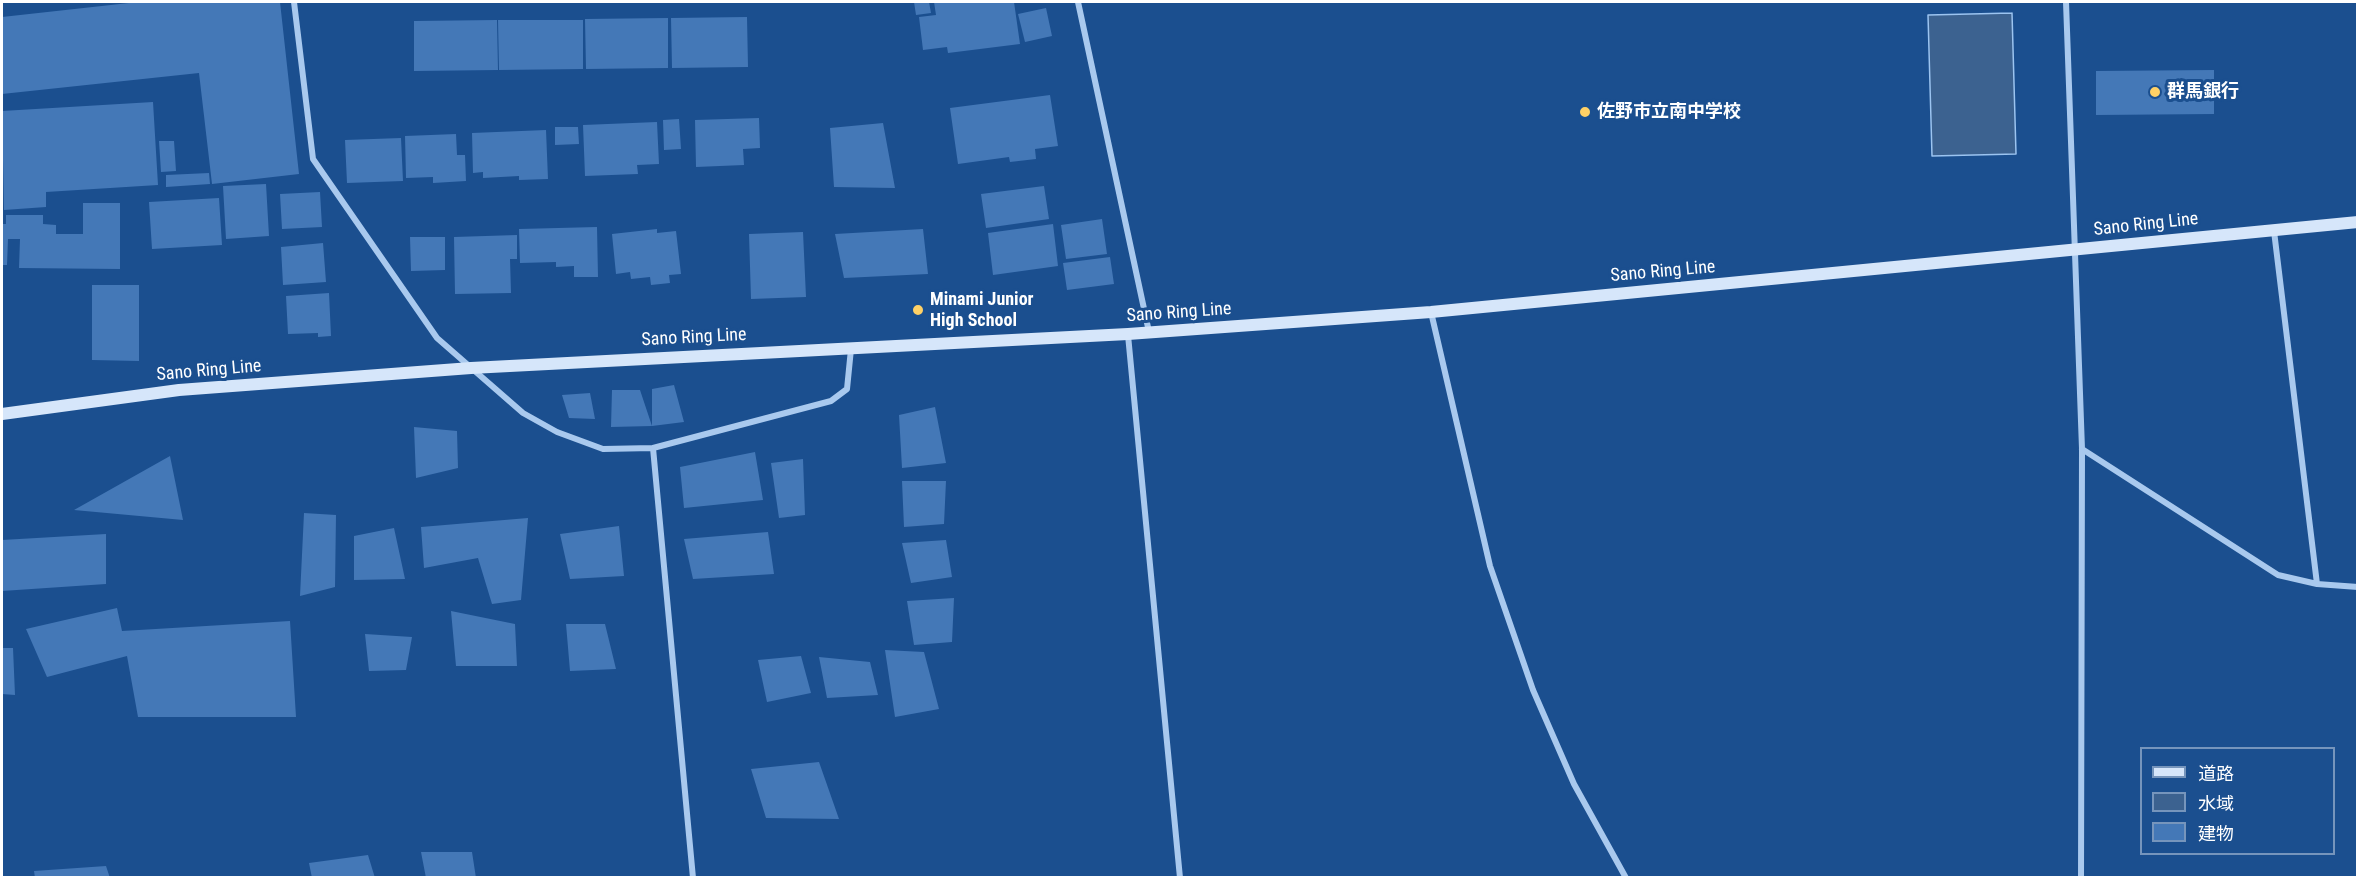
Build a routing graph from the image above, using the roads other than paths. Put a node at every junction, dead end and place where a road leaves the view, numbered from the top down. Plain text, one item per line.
1 (294, 2) edge
2 (1078, 2) edge
3 (2066, 2) edge
4 (2358, 222) edge
5 (2274, 231) junction
6 (2076, 251) junction
7 (1431, 312) junction
8 (1149, 333) junction
9 (1128, 334) junction
10 (851, 348) junction
11 (471, 368) junction
12 (2, 414) edge
13 (653, 448) junction
14 (2082, 449) junction
15 (2318, 584) junction
16 (2358, 587) edge
17 (693, 878) edge
18 (1180, 878) edge
19 (1626, 878) edge
20 (2081, 878) edge

1 - 11 street
2 - 8 street
3 - 6 street
4 - 5 main road, Sano Ring Line
5 - 6 main road, Sano Ring Line
5 - 15 street
6 - 7 main road, Sano Ring Line
6 - 14 street
7 - 8 main road, Sano Ring Line
7 - 19 street
8 - 9 main road, Sano Ring Line
9 - 10 main road, Sano Ring Line
9 - 18 street
10 - 11 main road, Sano Ring Line
10 - 13 street
11 - 12 main road, Sano Ring Line
11 - 13 street
13 - 17 street
14 - 15 street
14 - 20 street
15 - 16 street

